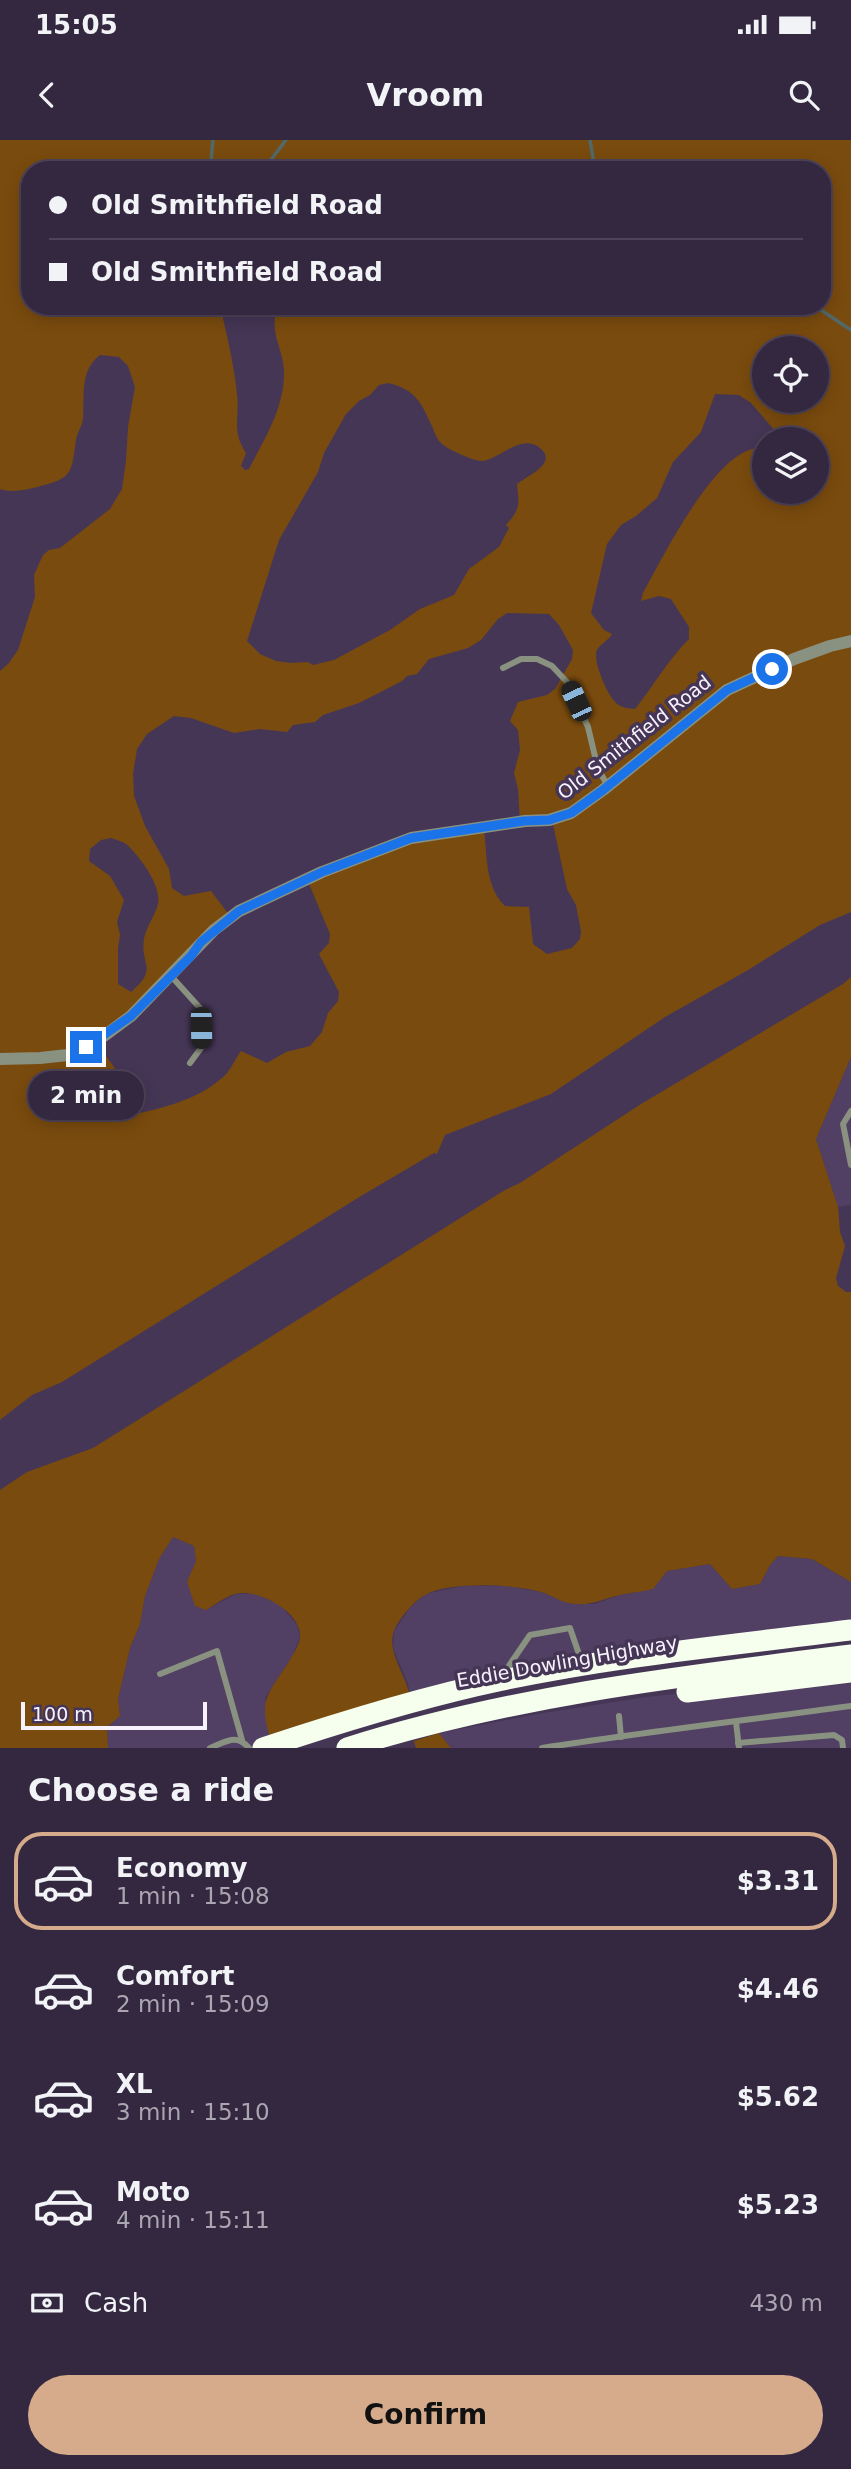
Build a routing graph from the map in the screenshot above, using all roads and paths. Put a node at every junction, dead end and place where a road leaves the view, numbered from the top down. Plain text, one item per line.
1 (851, 641) edge
2 (503, 668) dead end
3 (608, 786) junction
4 (171, 976) junction
5 (0, 1059) edge
6 (190, 1063) dead end
7 (851, 1111) edge
8 (851, 1165) edge
9 (851, 1630) edge
10 (851, 1643) edge
11 (851, 1655) edge
12 (577, 1660) junction
13 (851, 1672) edge
14 (508, 1673) junction
15 (160, 1674) dead end
16 (851, 1706) edge
17 (619, 1716) dead end
18 (736, 1721) junction
19 (621, 1737) junction
20 (242, 1740) junction
21 (766, 1745) edge
22 (739, 1746) edge
23 (210, 1748) edge
24 (249, 1748) edge
25 (263, 1748) edge
26 (296, 1748) edge
27 (347, 1748) edge
28 (390, 1748) edge
29 (544, 1748) edge
30 (843, 1748) edge

1 - 3 street, Old Smithfield Road
2 - 3 lane
3 - 4 street, Old Smithfield Road
4 - 5 street, Old Smithfield Road
4 - 6 lane
7 - 8 lane
9 - 12 highway
10 - 26 highway, Eddie Dowling Highway
11 - 27 highway, Eddie Dowling Highway
12 - 14 highway
12 - 14 lane
13 - 28 highway
14 - 25 highway
15 - 20 lane
16 - 18 lane
17 - 19 lane
18 - 19 lane
18 - 22 lane
19 - 29 lane
20 - 23 lane
20 - 24 lane
21 - 22 lane
21 - 30 lane

